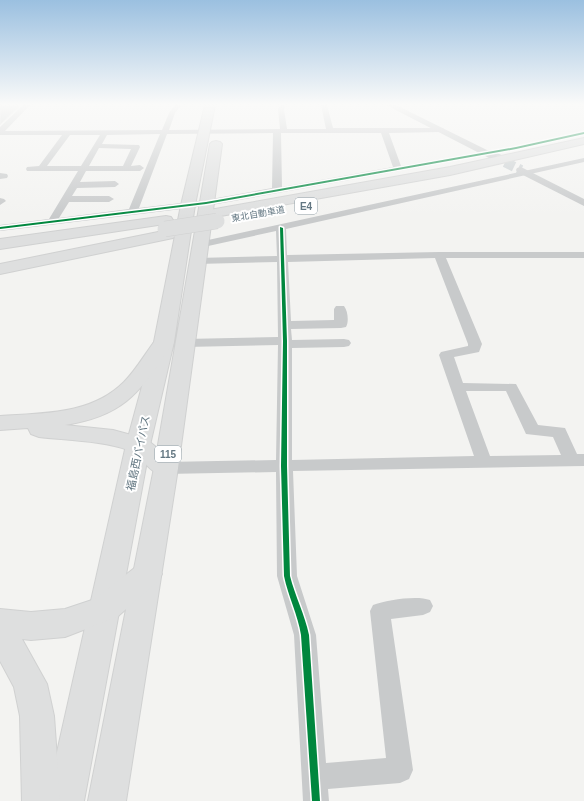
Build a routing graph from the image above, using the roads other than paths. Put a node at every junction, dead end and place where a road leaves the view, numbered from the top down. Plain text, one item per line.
1 (60, 142) edge
2 (99, 142) edge
3 (162, 142) edge
4 (211, 142) edge
5 (280, 142) edge
6 (388, 142) edge
7 (464, 142) edge
8 (546, 142) edge
9 (578, 142) edge
10 (97, 146) junction
11 (584, 148) edge
12 (489, 155) junction
13 (584, 160) edge
14 (84, 168) junction
15 (126, 168) junction
16 (140, 168) dead end
17 (397, 168) junction
18 (30, 169) dead end
19 (41, 169) junction
20 (523, 172) junction
21 (115, 184) dead end
22 (74, 185) junction
23 (277, 191) junction
24 (65, 199) junction
25 (109, 199) dead end
26 (584, 203) edge
27 (133, 212) junction
28 (209, 213) junction
29 (52, 222) junction
30 (0, 228) edge
31 (166, 228) junction
32 (281, 228) junction
33 (0, 244) edge
34 (0, 253) edge
35 (198, 253) junction
36 (439, 255) junction
37 (584, 255) edge
38 (281, 258) junction
39 (0, 268) edge
40 (340, 309) dead end
41 (285, 325) junction
42 (174, 342) junction
43 (285, 343) junction
44 (344, 343) dead end
45 (458, 387) junction
46 (0, 424) edge
47 (138, 445) junction
48 (578, 460) edge
49 (484, 462) junction
50 (284, 466) junction
51 (166, 468) junction
52 (147, 574) junction
53 (422, 606) dead end
54 (106, 608) junction
55 (0, 623) edge
56 (0, 630) edge
57 (315, 777) junction
58 (41, 801) edge
59 (65, 801) edge
60 (107, 801) edge
61 (316, 801) edge

1 - 19 street
2 - 10 street
3 - 27 street
4 - 28 highway, 福島西バイパス / 115
5 - 23 street
6 - 17 street
7 - 12 street
8 - 12 street
9 - 28 highway, 東北自動車道 / E4
10 - 14 street
10 - 15 street
11 - 28 highway
12 - 17 street
13 - 20 street
14 - 15 street
14 - 19 street
14 - 22 street
15 - 16 street
17 - 23 street
18 - 19 street
20 - 26 street
20 - 32 street
21 - 22 street
22 - 24 street
23 - 28 street
24 - 25 street
24 - 29 street
27 - 28 street
27 - 29 street
28 - 31 highway
28 - 35 highway, 福島西バイパス / 115
28 - 42 highway, 福島西バイパス / 115
29 - 30 street
31 - 33 highway
31 - 34 highway
31 - 39 highway
32 - 35 street
32 - 38 street
35 - 38 street
35 - 42 highway, 福島西バイパス / 115
36 - 37 street
36 - 38 street
36 - 45 street
38 - 41 street
40 - 41 street
41 - 43 street
42 - 43 street
42 - 46 highway
42 - 47 highway, 福島西バイパス / 115
42 - 51 highway, 福島西バイパス / 115
43 - 44 street
43 - 50 street
45 - 48 street
45 - 49 street
46 - 47 highway
47 - 51 highway
47 - 54 highway, 福島西バイパス / 115
48 - 49 street
49 - 50 street
50 - 51 street
50 - 57 street
51 - 52 highway, 福島西バイパス / 115
52 - 54 highway
52 - 60 highway, 福島西バイパス / 115
53 - 57 street
54 - 55 highway
54 - 59 highway, 福島西バイパス / 115
56 - 58 highway
57 - 61 street

